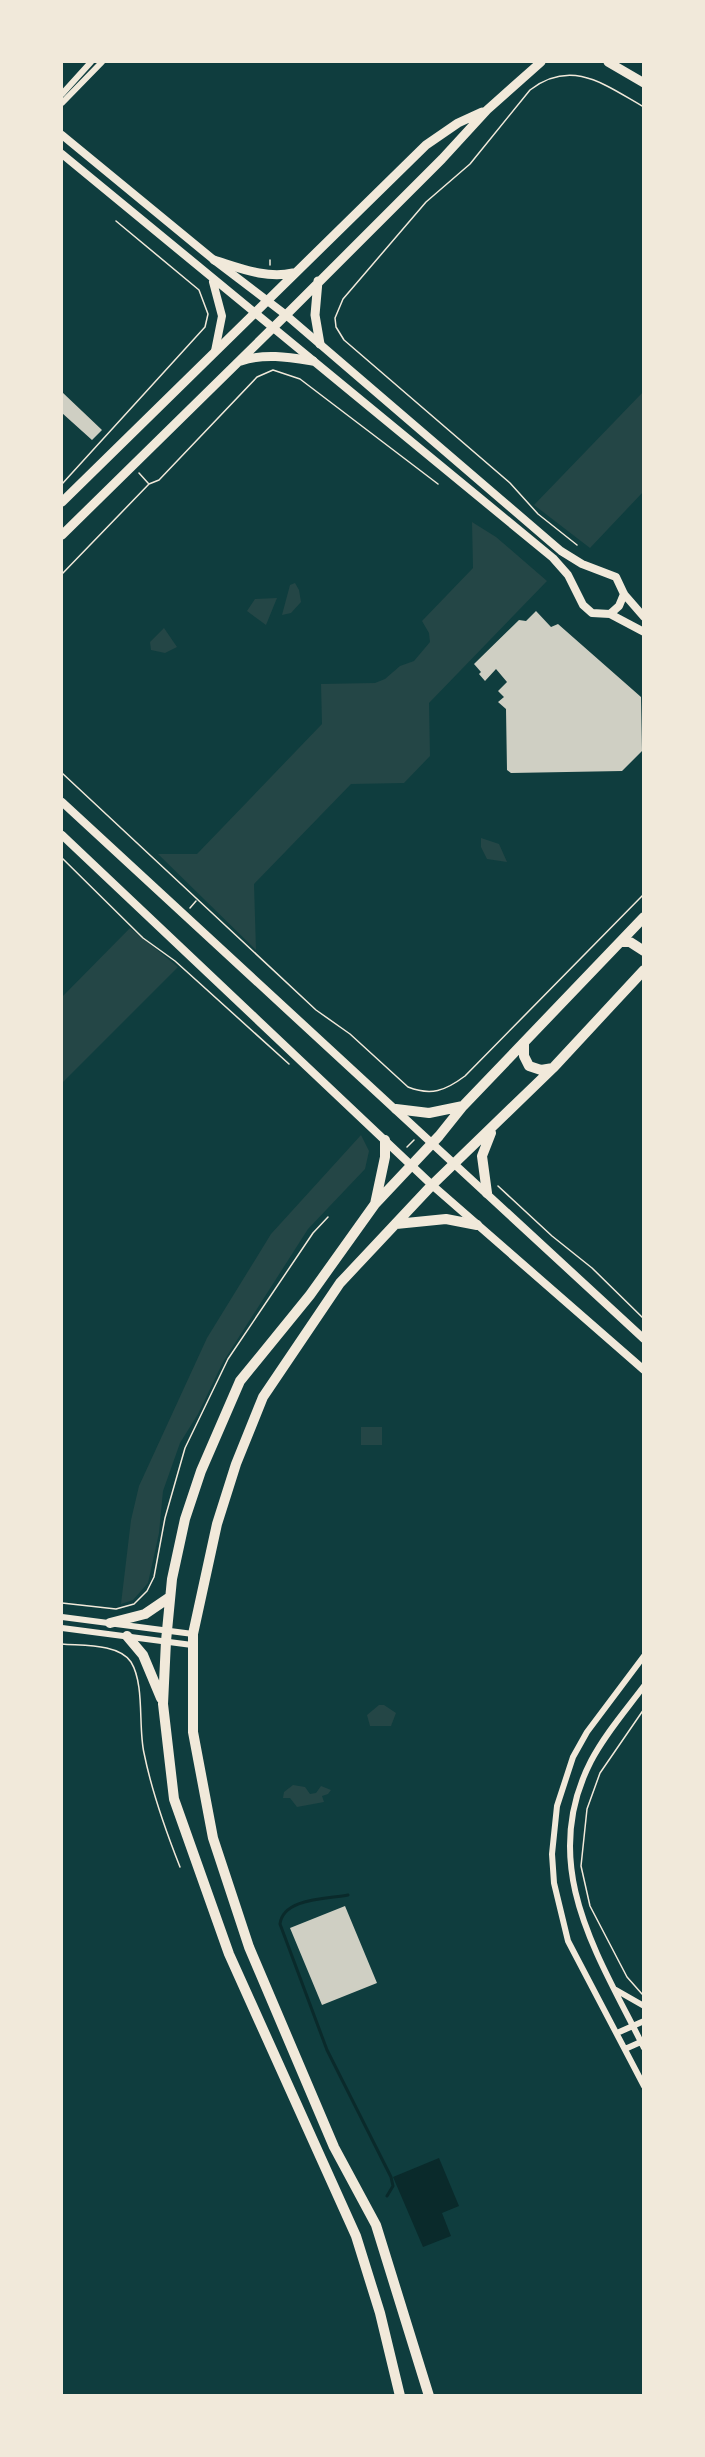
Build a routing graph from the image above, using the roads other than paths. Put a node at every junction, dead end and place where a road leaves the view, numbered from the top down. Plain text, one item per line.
1 (92, 62) edge
2 (102, 62) edge
3 (540, 62) edge
4 (609, 62) edge
5 (644, 83) edge
6 (62, 94) edge
7 (62, 103) edge
8 (487, 110) junction
9 (62, 135) edge
10 (62, 153) edge
11 (214, 260) junction
12 (296, 272) junction
13 (213, 281) junction
14 (318, 281) junction
15 (268, 300) junction
16 (255, 313) junction
17 (286, 315) junction
18 (273, 328) junction
19 (320, 344) junction
20 (214, 353) junction
21 (313, 361) junction
22 (239, 362) junction
23 (62, 502) edge
24 (62, 535) edge
25 (624, 594) junction
26 (610, 614) junction
27 (644, 617) edge
28 (644, 632) edge
29 (62, 802) edge
30 (62, 835) edge
31 (644, 918) edge
32 (622, 942) junction
33 (644, 951) edge
34 (644, 970) edge
35 (524, 1044) junction
36 (553, 1068) junction
37 (463, 1106) junction
38 (396, 1109) junction
39 (497, 1122) junction
40 (385, 1140) junction
41 (432, 1144) junction
42 (455, 1163) junction
43 (411, 1166) junction
44 (432, 1185) junction
45 (488, 1192) junction
46 (375, 1204) junction
47 (396, 1224) junction
48 (477, 1225) junction
49 (644, 1339) edge
50 (644, 1370) edge
51 (170, 1598) junction
52 (62, 1617) edge
53 (110, 1623) junction
54 (62, 1628) edge
55 (128, 1636) junction
56 (166, 1636) junction
57 (192, 1639) junction
58 (644, 1656) edge
59 (644, 1686) edge
60 (163, 1704) junction
61 (613, 1988) junction
62 (644, 2006) edge
63 (644, 2021) edge
64 (632, 2026) junction
65 (617, 2033) junction
66 (643, 2044) edge
67 (625, 2049) junction
68 (644, 2086) edge
69 (400, 2395) edge
70 (429, 2396) edge

1 - 6 street
2 - 7 street
3 - 8 main road
4 - 5 main road
8 - 12 main road
8 - 14 main road
9 - 11 street
10 - 13 street
11 - 12 main road
11 - 15 street
12 - 15 main road
13 - 16 street
13 - 20 street
14 - 17 main road
14 - 19 main road
15 - 16 main road
15 - 17 street
16 - 18 street
16 - 20 main road
17 - 18 main road
17 - 19 street
18 - 21 street
18 - 22 main road
19 - 25 street
20 - 23 main road
21 - 22 main road
21 - 26 street
22 - 24 main road
25 - 26 street
25 - 27 street
26 - 28 street
29 - 38 street
30 - 40 street
31 - 32 main road
32 - 33 main road
32 - 35 main road
34 - 36 main road
35 - 36 main road
35 - 37 main road
36 - 39 main road
37 - 38 main road
37 - 41 main road
38 - 41 street
39 - 42 main road
39 - 45 main road
40 - 43 street
40 - 46 main road
41 - 42 street
41 - 43 main road
42 - 44 main road
42 - 45 street
43 - 44 street
43 - 46 main road
44 - 47 main road
44 - 48 street
45 - 49 street
46 - 51 main road
47 - 48 main road
47 - 57 main road
48 - 50 street
51 - 53 main road
51 - 56 main road
52 - 53 street
53 - 56 street
54 - 55 street
55 - 56 street
55 - 60 main road
56 - 57 street
56 - 57 street
56 - 60 main road
57 - 70 main road
58 - 65 street
59 - 61 street
60 - 69 main road
61 - 62 street
61 - 64 street
63 - 64 street
64 - 65 street
64 - 66 street
65 - 67 street
66 - 67 street
67 - 68 street

